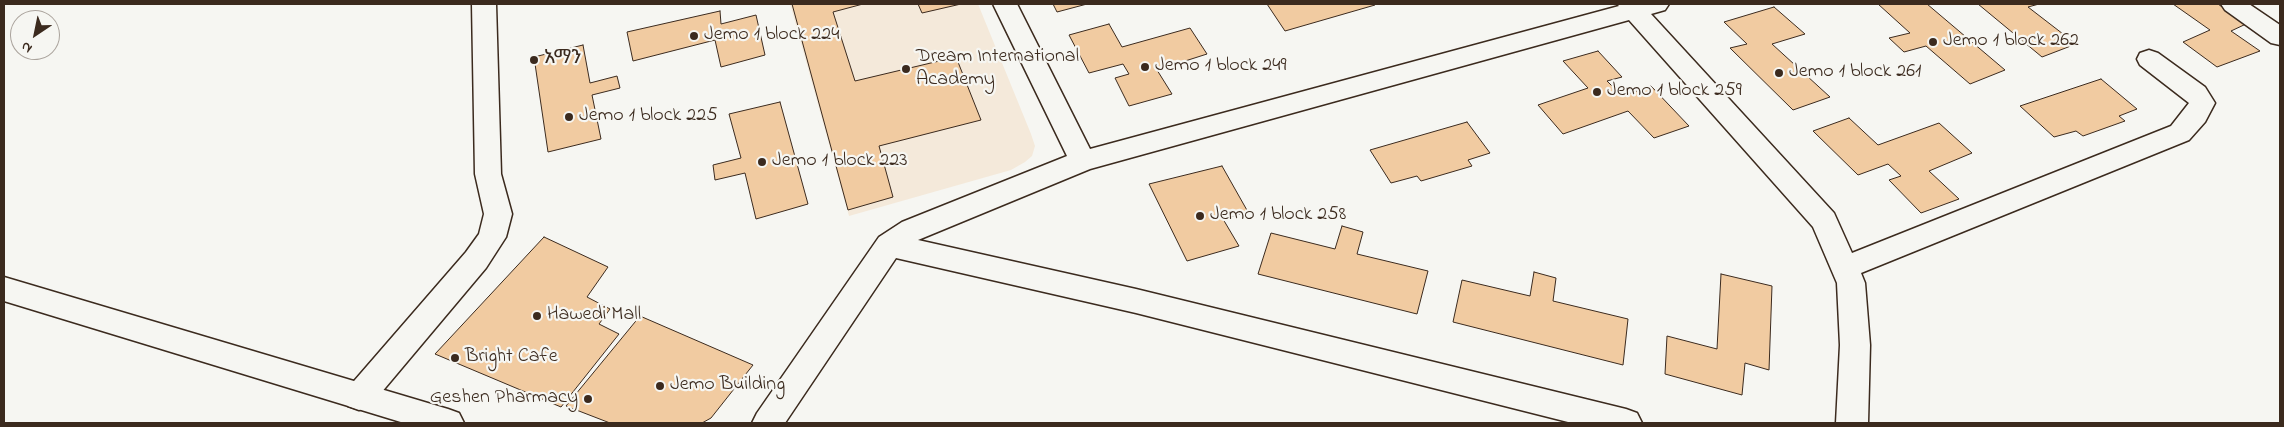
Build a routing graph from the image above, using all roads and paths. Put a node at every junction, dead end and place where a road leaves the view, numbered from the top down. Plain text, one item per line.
1 (484, 4) edge
2 (1005, 4) edge
3 (2233, 4) edge
4 (1641, 6) edge
5 (2280, 37) edge
6 (2149, 59) dead end
7 (1083, 161) junction
8 (889, 245) junction
9 (1844, 268) junction
10 (4, 289) edge
11 (359, 397) junction
12 (448, 423) edge
13 (768, 423) edge
14 (1626, 423) edge
15 (1852, 423) edge

1 - 11 street
2 - 7 street
3 - 5 street
4 - 7 street
4 - 9 street
6 - 9 street
7 - 8 street
8 - 13 street
8 - 14 street
9 - 15 street
10 - 11 street
11 - 12 street

